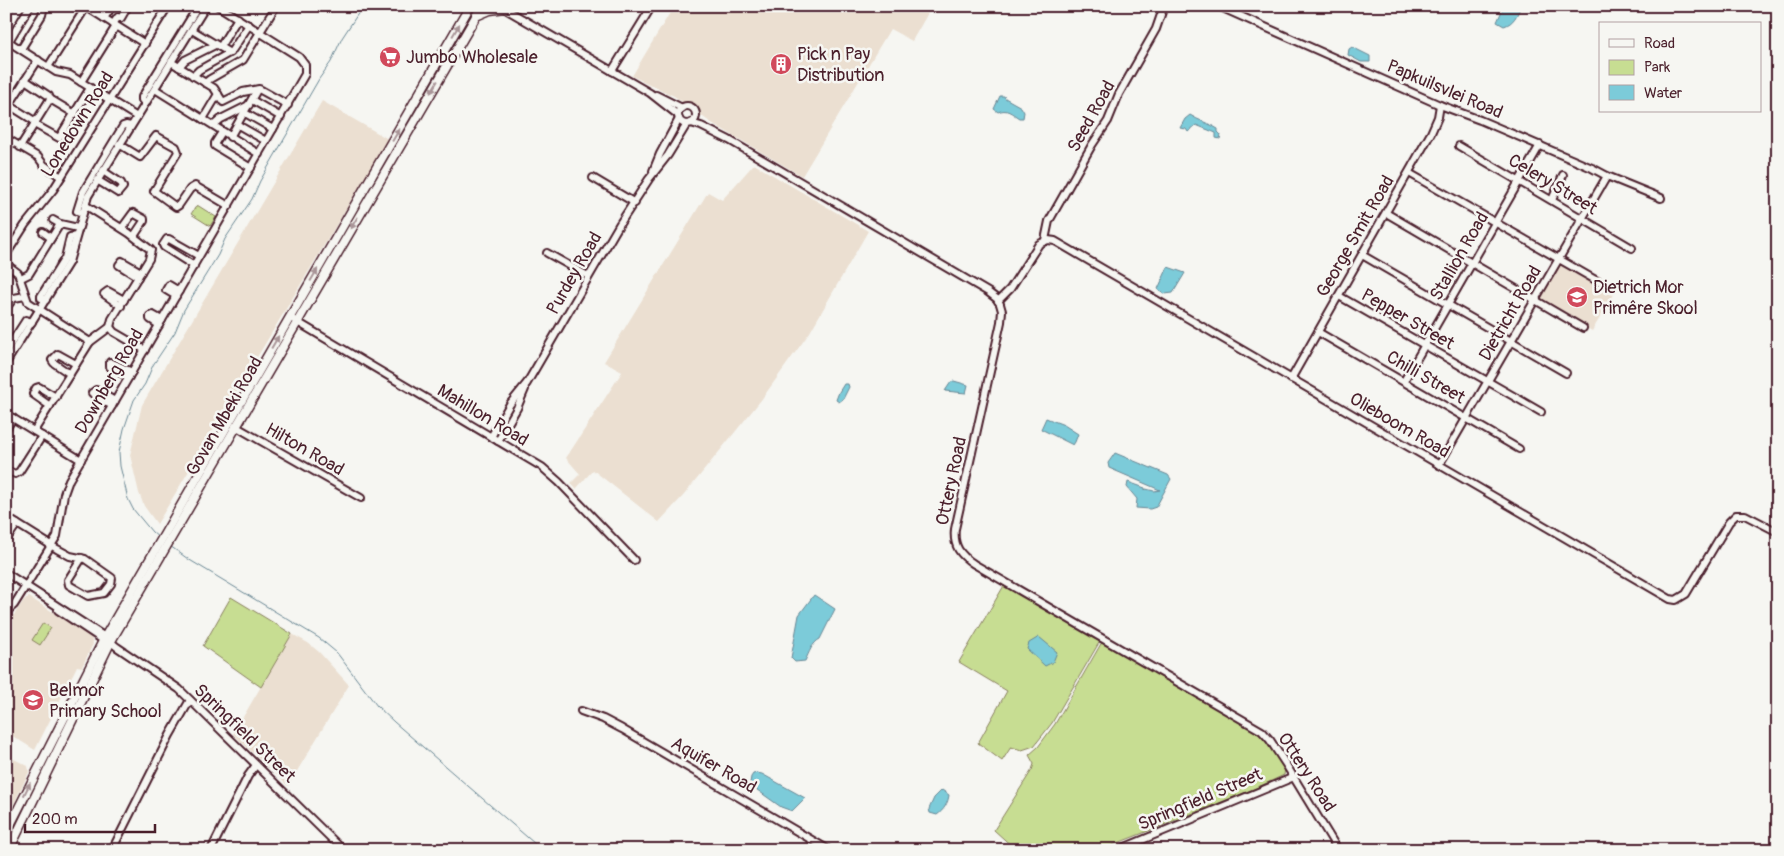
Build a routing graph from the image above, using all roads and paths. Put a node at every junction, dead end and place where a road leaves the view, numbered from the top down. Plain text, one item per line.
1 (10, 6) edge
2 (30, 6) edge
3 (44, 6) edge
4 (85, 6) edge
5 (128, 6) edge
6 (168, 6) edge
7 (276, 6) edge
8 (466, 6) edge
9 (470, 6) edge
10 (482, 6) edge
11 (652, 6) edge
12 (1164, 6) edge
13 (1218, 6) edge
14 (205, 8) edge
15 (223, 8) edge
16 (504, 8) edge
17 (108, 9) edge
18 (6, 12) edge
19 (464, 16) junction
20 (476, 16) junction
21 (118, 17) junction
22 (104, 18) junction
23 (238, 18) junction
24 (115, 25) junction
25 (249, 25) junction
26 (192, 30) junction
27 (261, 32) junction
28 (7, 41) edge
29 (145, 44) junction
30 (218, 46) junction
31 (21, 48) junction
32 (230, 53) junction
33 (38, 60) junction
34 (171, 62) junction
35 (48, 67) junction
36 (179, 67) junction
37 (612, 72) junction
38 (193, 76) junction
39 (25, 80) junction
40 (81, 82) junction
41 (205, 83) junction
42 (90, 88) junction
43 (155, 89) junction
44 (256, 90) junction
45 (218, 94) junction
46 (650, 94) junction
47 (50, 99) junction
48 (110, 100) junction
49 (146, 103) junction
50 (251, 103) junction
51 (288, 105) junction
52 (1440, 105) junction
53 (8, 108) edge
54 (682, 108) junction
55 (245, 113) junction
56 (75, 114) junction
57 (696, 114) junction
58 (137, 117) junction
59 (281, 117) junction
60 (678, 117) junction
61 (203, 119) junction
62 (35, 123) junction
63 (689, 124) junction
64 (238, 125) junction
65 (127, 126) junction
66 (214, 126) junction
67 (273, 129) junction
68 (222, 132) junction
69 (230, 137) junction
70 (6, 138) edge
71 (728, 140) junction
72 (266, 141) junction
73 (120, 144) junction
74 (1540, 145) junction
75 (20, 146) junction
76 (1459, 146) dead end
77 (259, 154) junction
78 (251, 168) junction
79 (103, 171) junction
80 (1409, 173) junction
81 (1563, 175) dead end
82 (1607, 176) junction
83 (61, 177) junction
84 (593, 178) dead end
85 (650, 179) junction
86 (97, 180) junction
87 (1519, 181) junction
88 (1661, 198) dead end
89 (1552, 200) junction
90 (635, 203) junction
91 (85, 205) junction
92 (229, 206) junction
93 (82, 213) junction
94 (1386, 213) junction
95 (1582, 219) junction
96 (53, 220) dead end
97 (1495, 223) junction
98 (60, 224) junction
99 (78, 228) junction
100 (122, 228) junction
101 (43, 232) dead end
102 (134, 236) junction
103 (51, 238) junction
104 (1045, 240) junction
105 (1632, 248) dead end
106 (548, 253) dead end
107 (31, 254) dead end
108 (6, 255) edge
109 (1362, 255) junction
110 (199, 256) junction
111 (39, 258) junction
112 (1558, 260) junction
113 (1472, 263) junction
114 (6, 264) edge
115 (194, 266) junction
116 (588, 276) junction
117 (21, 278) junction
118 (1606, 286) dead end
119 (25, 296) junction
120 (1339, 296) junction
121 (1535, 300) junction
122 (998, 301) junction
123 (1448, 304) junction
124 (6, 307) edge
125 (39, 309) junction
126 (293, 320) junction
127 (32, 322) junction
128 (110, 327) junction
129 (1583, 328) dead end
130 (1318, 332) junction
131 (1512, 340) junction
132 (90, 342) junction
133 (1424, 346) junction
134 (144, 350) junction
135 (6, 351) edge
136 (6, 363) edge
137 (76, 364) junction
138 (1566, 373) dead end
139 (70, 374) junction
140 (1291, 379) junction
141 (1404, 381) junction
142 (1488, 382) junction
143 (527, 383) junction
144 (56, 396) junction
145 (50, 406) junction
146 (1541, 412) dead end
147 (6, 414) edge
148 (13, 418) junction
149 (1466, 418) junction
150 (235, 426) junction
151 (6, 429) edge
152 (34, 431) junction
153 (42, 436) junction
154 (490, 437) junction
155 (498, 441) junction
156 (1519, 449) dead end
157 (81, 460) junction
158 (1439, 465) junction
159 (6, 470) edge
160 (361, 498) dead end
161 (6, 517) edge
162 (16, 524) junction
163 (1778, 532) edge
164 (166, 539) junction
165 (6, 540) edge
166 (52, 545) junction
167 (82, 558) junction
168 (634, 560) dead end
169 (6, 573) edge
170 (26, 586) junction
171 (6, 612) edge
172 (107, 640) junction
173 (190, 700) junction
174 (581, 711) dead end
175 (256, 765) junction
176 (1294, 777) junction
177 (6, 833) edge
178 (9, 850) edge
179 (112, 850) edge
180 (211, 850) edge
181 (343, 850) edge
182 (829, 850) edge
183 (1118, 850) edge
184 (1338, 850) edge

1 - 18 street
2 - 28 street
3 - 31 street
4 - 22 street
4 - 35 street
5 - 21 street
6 - 29 street, Lonedown Road
7 - 27 street
8 - 19 main road
9 - 19 main road, Govan Mbeki Road
10 - 20 main road, Govan Mbeki Road
11 - 37 street
12 - 104 street, Seed Road
13 - 52 street, Papkuilsvlei Road
14 - 26 street
14 - 49 street
15 - 23 street
16 - 20 main road
16 - 37 street
17 - 21 street
17 - 22 street
126 -> 19 main road, Govan Mbeki Road
20 -> 126 main road, Govan Mbeki Road
21 - 24 street
22 - 24 street
23 - 25 street
23 - 30 street
24 - 29 street
24 - 40 street
25 - 27 street
25 - 32 street
26 - 30 street
26 - 34 street
27 - 41 street
27 - 51 street, Downberg Road
28 - 31 street
29 - 48 street, Lonedown Road
30 - 32 street
30 - 36 street
31 - 33 street
32 - 38 street
33 - 35 street
33 - 39 street
34 - 36 street
34 - 43 street
35 - 40 street
36 - 38 street
37 - 46 street
38 - 41 street
39 - 47 street
39 - 53 street
40 - 42 street
41 - 45 street
42 - 48 street
42 - 56 street
43 - 49 street
43 - 61 street
44 - 45 street
44 - 50 street
44 - 51 street
45 - 61 street
46 - 54 street
46 - 60 street
47 - 56 street
47 - 62 street
48 - 58 street
48 - 83 street, Lonedown Road
49 - 58 street
50 - 55 street
50 - 59 street
50 - 66 street
51 - 59 street, Downberg Road
52 - 74 street, Papkuilsvlei Road
52 - 80 street, George Smit Road
53 - 62 street
54 - 57 street
54 - 60 street
55 - 64 street
55 - 67 street
56 - 62 street
57 - 63 street
57 - 71 street
58 - 65 street
59 - 67 street, Downberg Road
60 - 63 street
60 - 85 street, Purdey Road
61 - 66 street
62 - 75 street
63 - 71 street
63 - 85 street, Purdey Road
64 - 69 street
64 - 72 street
65 - 73 street
65 - 93 street
66 - 68 street
67 - 72 street, Downberg Road
68 - 69 street
68 - 78 street
69 - 77 street
70 - 75 street
71 - 122 street
72 - 77 street, Downberg Road
73 - 79 street
73 - 92 street
74 - 82 street, Papkuilsvlei Road
74 - 87 street, Stallion Road
75 - 83 street
76 - 87 street, Celery Street
77 - 78 street, Downberg Road
78 - 92 street, Downberg Road
79 - 86 street
79 - 86 street
80 - 94 street, George Smit Road
80 - 97 street
81 - 89 street
82 - 88 street, Papkuilsvlei Road
82 - 95 street, Dietricht Road
83 - 108 street, Lonedown Road
84 - 90 street
85 - 90 street, Purdey Road
86 - 91 street
87 - 89 street, Celery Street
87 - 97 street, Stallion Road
89 - 95 street, Celery Street
90 - 116 street, Purdey Road
91 - 93 street
91 - 100 street
92 - 110 street, Downberg Road
93 - 99 street
94 - 109 street, George Smit Road
94 - 113 street
95 - 105 street, Celery Street
95 - 112 street, Dietricht Road
96 - 98 street
97 - 112 street
97 - 113 street, Stallion Road
98 - 99 street
98 - 103 street
99 - 125 street
100 - 102 street
100 - 102 street
101 - 103 street
102 - 128 street
103 - 111 street
104 - 122 street
104 - 140 street, Olieboom Road
106 - 116 street
107 - 111 street
109 - 120 street, George Smit Road
109 - 123 street
110 - 115 street, Downberg Road
110 - 115 street
111 - 117 street
112 - 118 street
112 - 121 street, Dietricht Road
113 - 121 street
113 - 123 street, Stallion Road
114 - 117 street
115 - 134 street, Downberg Road
116 - 143 street, Purdey Road
117 - 119 street
119 - 124 street
119 - 125 street
120 - 130 street, George Smit Road
120 - 133 street, Pepper Street
121 - 129 street
121 - 131 street, Dietricht Road
122 - 176 street, Ottery Road
123 - 131 street
123 - 133 street, Stallion Road
125 - 127 street
125 - 132 street
126 - 150 main road, Govan Mbeki Road
126 - 154 street, Mahillon Road
164 -> 126 main road, Govan Mbeki Road
127 - 135 street
127 - 136 street
128 - 132 street
128 - 134 street
130 - 140 street, George Smit Road
130 - 141 street, Chilli Street
131 - 138 street
131 - 142 street, Dietricht Road
132 - 137 street
133 - 141 street, Stallion Road
133 - 142 street, Pepper Street
134 - 157 street, Downberg Road
137 - 139 street
137 - 139 street
139 - 144 street
140 - 158 street, Olieboom Road
141 - 149 street, Chilli Street
142 - 146 street, Pepper Street
142 - 149 street, Dietricht Road
143 - 154 street, Purdey Road
143 - 155 street, Purdey Road
144 - 145 street
144 - 145 street
145 - 152 street
147 - 148 street
148 - 151 street
148 - 152 street
149 - 156 street, Chilli Street
149 - 158 street, Dietricht Road
150 - 160 street, Hilton Road
150 - 164 main road, Govan Mbeki Road
152 - 153 street
153 - 157 street
153 - 159 street
154 - 155 street, Mahillon Road
155 - 168 street, Mahillon Road
157 - 166 street, Downberg Road
158 - 163 street, Olieboom Road
161 - 162 street
162 - 165 street
162 - 166 street
164 - 172 main road, Govan Mbeki Road
166 - 167 street
166 - 170 street, Downberg Road
167 - 167 street
169 - 170 street, Springfield Street
170 - 171 street, Downberg Road
170 - 172 street, Springfield Street
172 - 173 street, Springfield Street
177 -> 172 main road, Govan Mbeki Road
172 - 178 main road, Govan Mbeki Road
173 - 175 street, Springfield Street
173 - 179 street
174 - 182 street, Aquifer Road
175 - 180 street
175 - 181 street, Springfield Street
176 - 183 street, Springfield Street
176 - 184 street, Ottery Road

